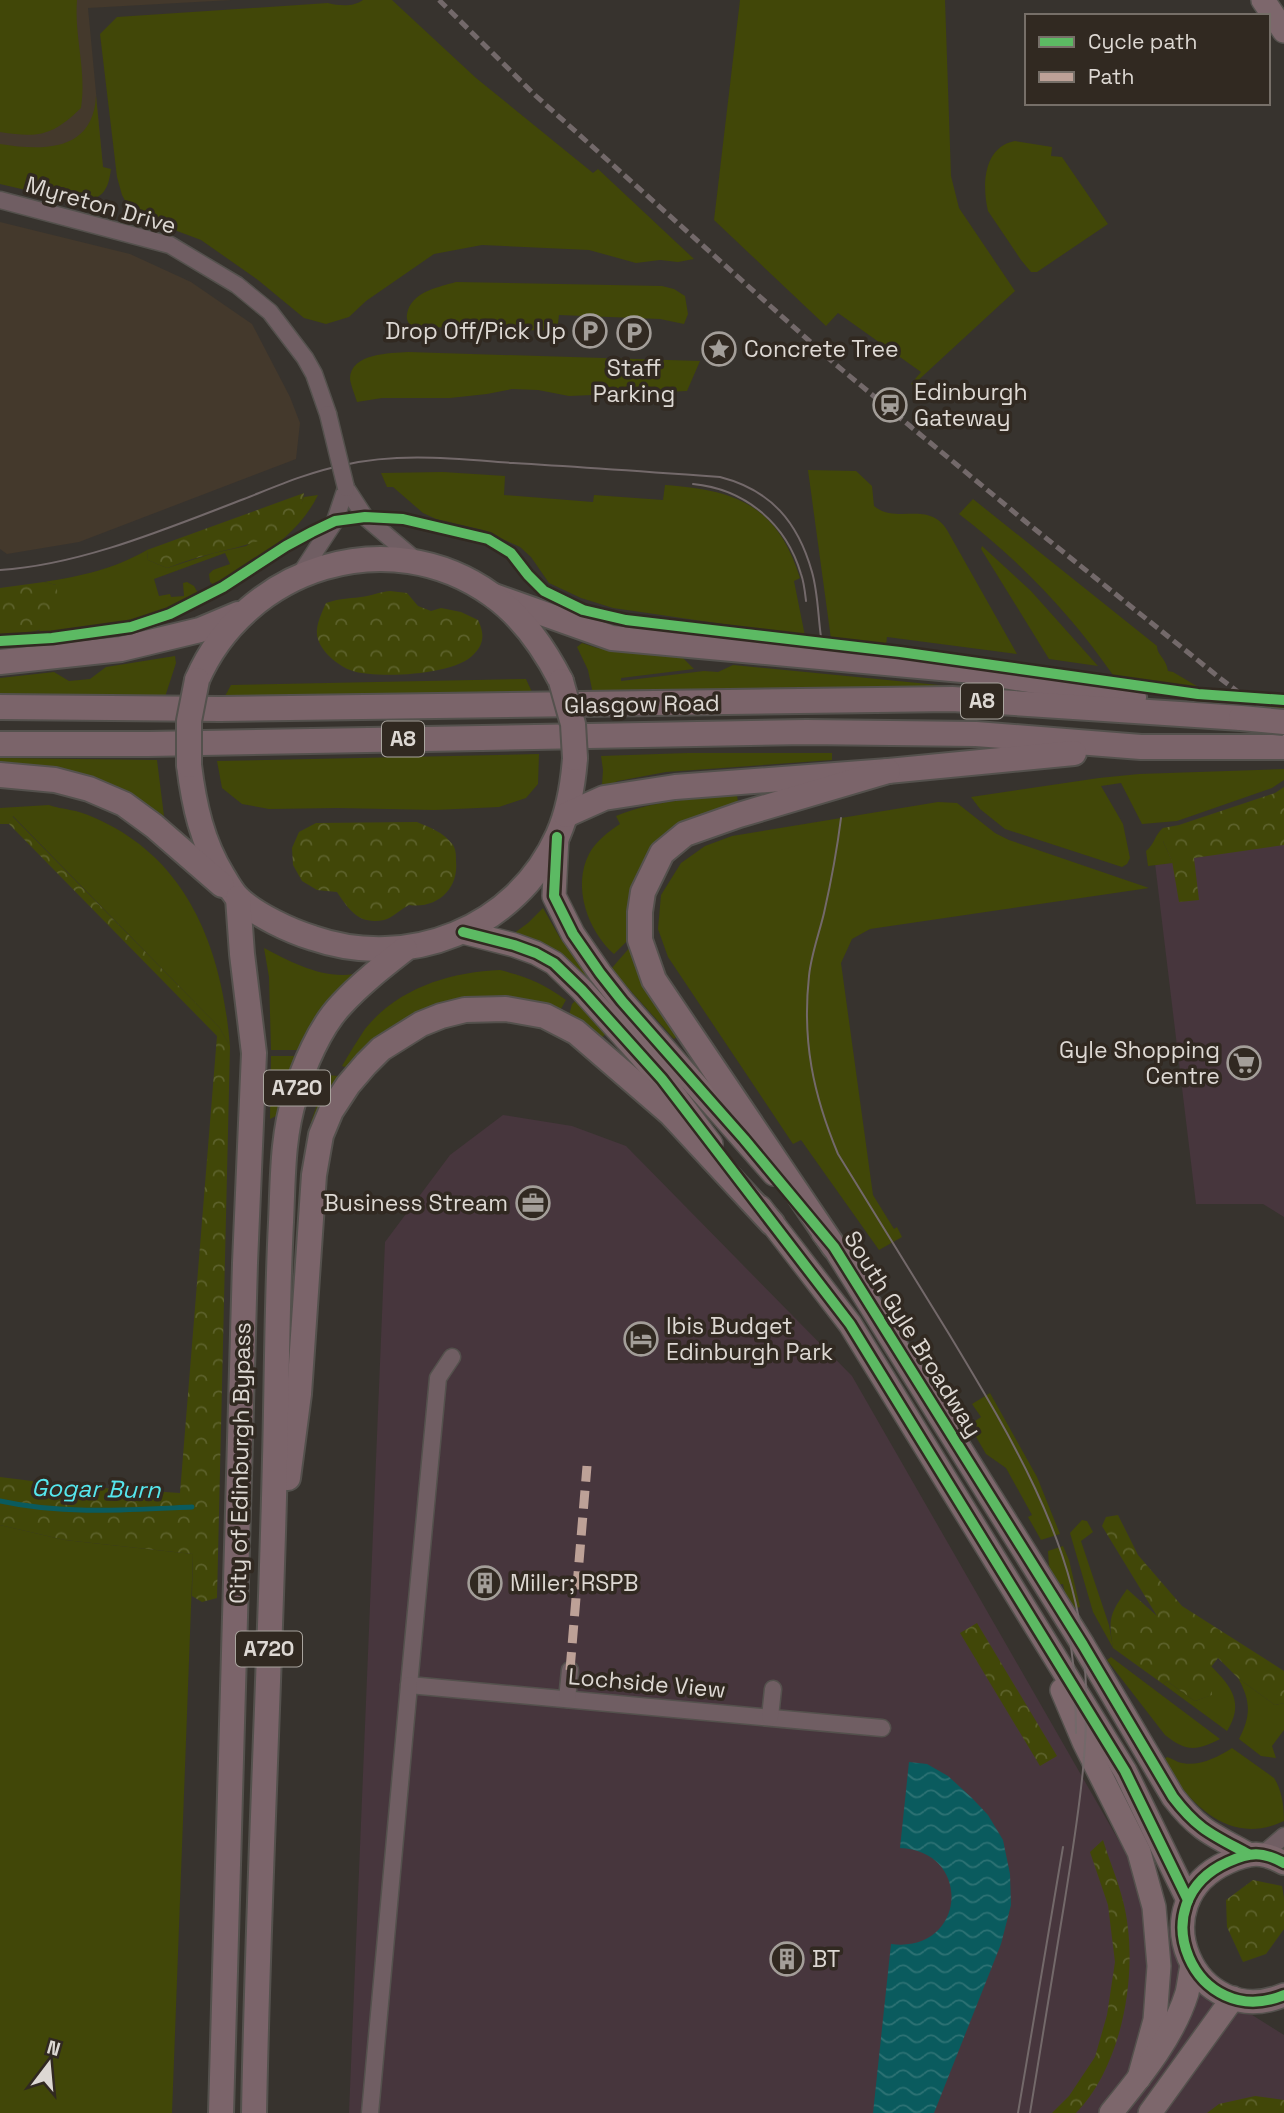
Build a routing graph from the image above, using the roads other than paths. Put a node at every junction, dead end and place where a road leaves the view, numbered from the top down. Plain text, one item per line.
1 (1263, 0) edge
2 (1284, 31) edge
3 (0, 200) edge
4 (346, 488) junction
5 (420, 563) junction
6 (299, 576) junction
7 (494, 596) junction
8 (244, 611) junction
9 (0, 662) edge
10 (0, 707) edge
11 (1214, 715) junction
12 (1284, 722) edge
13 (0, 744) edge
14 (1141, 747) junction
15 (1282, 747) edge
16 (888, 771) junction
17 (0, 775) edge
18 (561, 826) junction
19 (236, 895) junction
20 (463, 932) junction
21 (405, 949) junction
22 (772, 1223) junction
23 (834, 1247) junction
24 (452, 1357) dead end
25 (272, 1596) junction
26 (1041, 1635) junction
27 (570, 1670) dead end
28 (408, 1685) junction
29 (773, 1689) dead end
30 (567, 1699) junction
31 (770, 1717) junction
32 (882, 1728) dead end
33 (1284, 1836) edge
34 (1255, 1854) junction
35 (1284, 1863) edge
36 (1188, 1900) junction
37 (1192, 1966) junction
38 (1233, 1998) junction
39 (1280, 2000) edge
40 (1139, 2078) junction
41 (220, 2113) edge
42 (254, 2113) edge
43 (370, 2113) edge
44 (1111, 2113) edge
45 (1150, 2113) edge

1 - 2 street
3 - 4 street, Myreton Drive, bridge
4 - 5 street, Myreton Drive
4 - 6 street
5 - 6 main road
5 - 7 main road
6 - 8 main road
7 - 11 main road
7 - 18 main road, bridge
8 - 9 main road
8 - 19 main road, bridge
10 - 11 main road, Glasgow Road / A8
11 - 12 main road, Glasgow Road / A8, bridge
13 - 14 main road, Glasgow Road / A8
14 - 15 main road, Glasgow Road / A8
14 - 16 main road
16 - 18 main road
16 - 23 main road
17 - 19 main road
18 - 20 main road
18 - 23 street, South Gyle Broadway
19 - 21 main road
19 - 41 main road, City of Edinburgh Bypass / A720
20 - 21 main road
20 - 22 street
21 - 25 main road, City of Edinburgh Bypass / A720
22 - 25 main road, A720
22 - 26 street
23 - 34 street, South Gyle Broadway
24 - 28 street
25 - 42 main road, City of Edinburgh Bypass / A720
26 - 36 street
26 - 40 street
27 - 30 street
28 - 30 street, Lochside View
28 - 43 street
29 - 31 street
30 - 31 street, Lochside View
31 - 32 street, Lochside View
33 - 34 street
34 - 35 street, South Gyle Broadway
34 - 36 street
36 - 37 street
37 - 38 street
37 - 40 street
38 - 39 street
38 - 45 street
40 - 44 street

